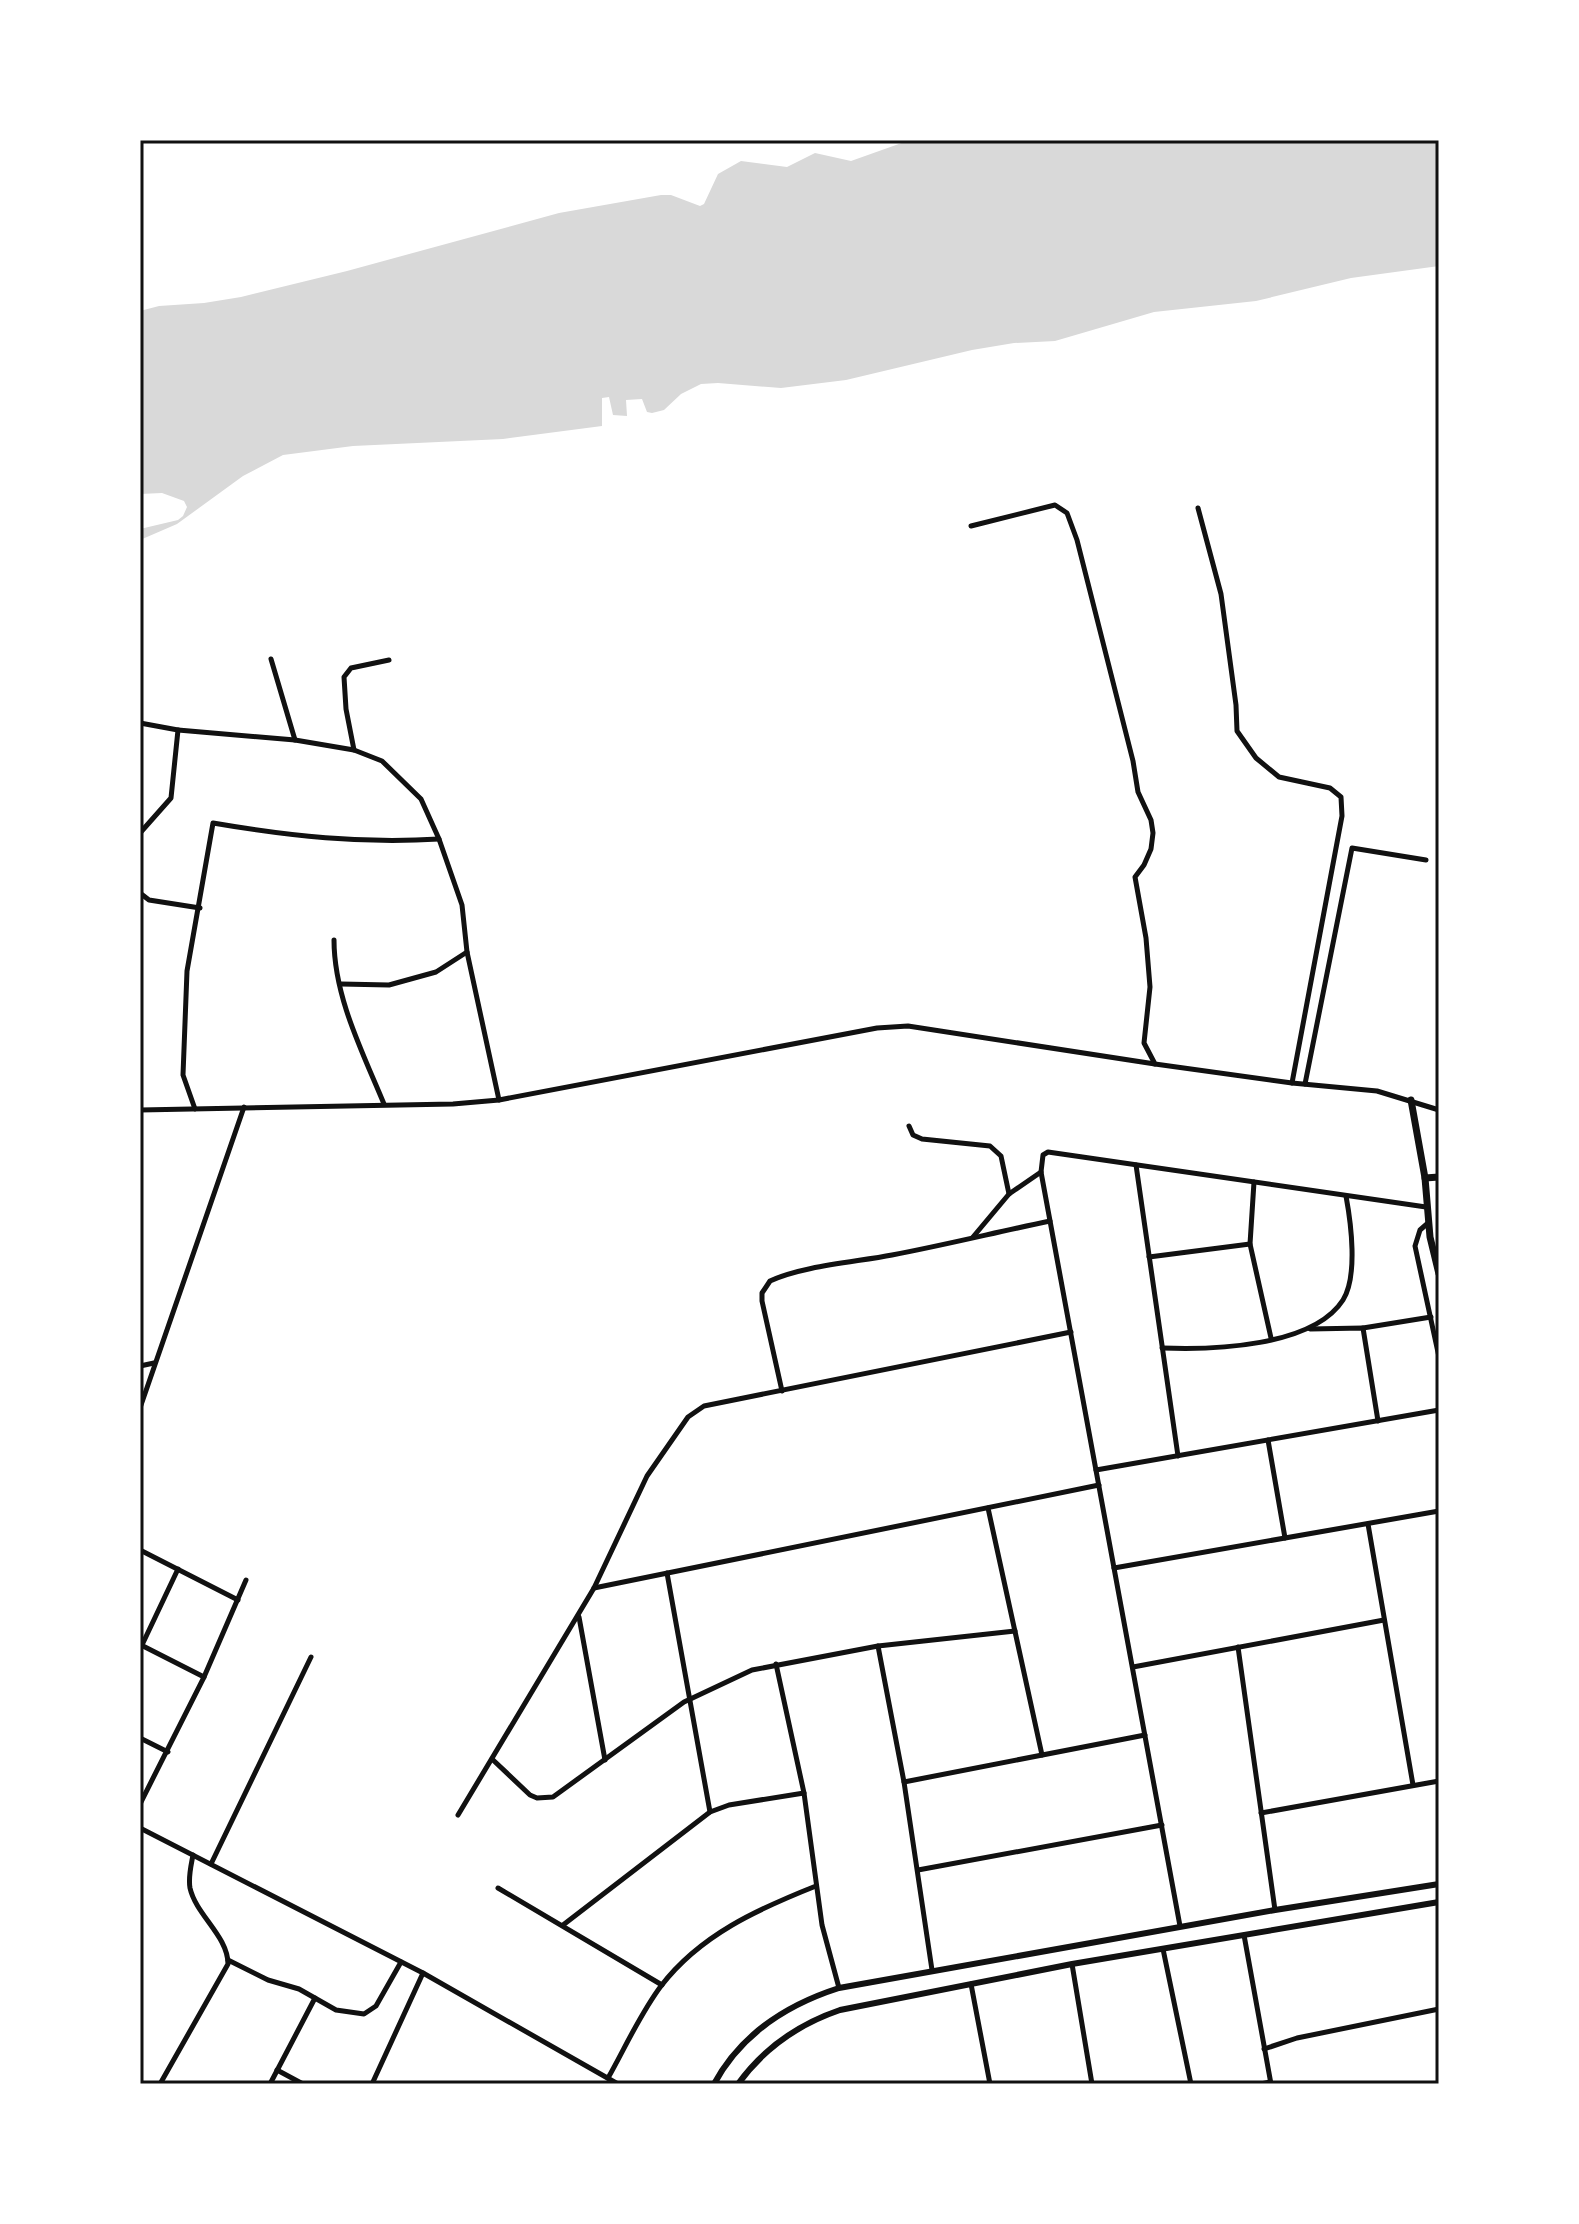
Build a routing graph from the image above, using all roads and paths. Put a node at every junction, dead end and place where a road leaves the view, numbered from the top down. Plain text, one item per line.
1 (1198, 508) dead end
2 (971, 526) dead end
3 (271, 659) dead end
4 (389, 660) dead end
5 (140, 723) edge
6 (178, 730) junction
7 (295, 740) junction
8 (354, 750) junction
9 (140, 833) edge
10 (439, 839) junction
11 (1426, 860) dead end
12 (140, 893) edge
13 (200, 908) junction
14 (334, 940) dead end
15 (467, 952) junction
16 (341, 984) junction
17 (1155, 1064) junction
18 (1292, 1083) junction
19 (1305, 1084) junction
20 (499, 1100) junction
21 (1411, 1100) junction
22 (384, 1104) junction
23 (244, 1107) junction
24 (195, 1109) junction
25 (140, 1110) edge
26 (1439, 1110) edge
27 (909, 1126) dead end
28 (1136, 1165) junction
29 (1041, 1172) junction
30 (1439, 1177) edge
31 (1425, 1178) junction
32 (1254, 1182) junction
33 (1009, 1194) junction
34 (1346, 1196) junction
35 (1426, 1207) junction
36 (1050, 1221) junction
37 (1428, 1223) junction
38 (973, 1237) junction
39 (1250, 1244) junction
40 (1149, 1257) junction
41 (1439, 1274) edge
42 (1431, 1317) junction
43 (1363, 1328) junction
44 (1307, 1329) junction
45 (1071, 1332) junction
46 (1271, 1338) junction
47 (1162, 1348) junction
48 (1439, 1357) edge
49 (155, 1363) junction
50 (142, 1365) edge
51 (782, 1391) junction
52 (140, 1408) edge
53 (1439, 1410) edge
54 (1378, 1421) junction
55 (1268, 1440) junction
56 (1178, 1456) junction
57 (1096, 1470) junction
58 (1099, 1485) junction
59 (988, 1508) junction
60 (1439, 1511) edge
61 (1368, 1524) junction
62 (1285, 1538) junction
63 (140, 1550) edge
64 (1114, 1568) junction
65 (178, 1569) junction
66 (667, 1573) junction
67 (246, 1580) dead end
68 (594, 1588) junction
69 (238, 1600) junction
70 (578, 1616) junction
71 (1384, 1620) junction
72 (1015, 1631) junction
73 (141, 1645) edge
74 (878, 1646) junction
75 (1238, 1647) junction
76 (311, 1657) dead end
77 (776, 1664) junction
78 (1133, 1667) junction
79 (204, 1677) junction
80 (691, 1698) junction
81 (1145, 1735) junction
82 (140, 1738) edge
83 (168, 1752) junction
84 (1042, 1755) junction
85 (492, 1759) junction
86 (606, 1761) junction
87 (1439, 1781) edge
88 (904, 1782) junction
89 (1413, 1785) junction
90 (804, 1793) junction
91 (140, 1804) edge
92 (710, 1812) junction
93 (1261, 1813) junction
94 (458, 1815) dead end
95 (1162, 1825) junction
96 (140, 1828) edge
97 (193, 1855) junction
98 (211, 1864) junction
99 (918, 1870) junction
100 (1439, 1884) edge
101 (816, 1886) junction
102 (498, 1888) dead end
103 (1439, 1902) edge
104 (1275, 1910) junction
105 (563, 1925) junction
106 (1180, 1926) junction
107 (1244, 1935) junction
108 (1102, 1940) junction
109 (1163, 1949) junction
110 (1106, 1958) junction
111 (228, 1960) junction
112 (401, 1962) junction
113 (1072, 1964) junction
114 (932, 1970) junction
115 (423, 1973) junction
116 (971, 1984) junction
117 (662, 1985) junction
118 (839, 1988) junction
119 (315, 1998) junction
120 (1439, 2009) edge
121 (1264, 2049) junction
122 (277, 2070) junction
123 (608, 2078) junction
124 (1270, 2083) edge
125 (160, 2084) edge
126 (270, 2084) edge
127 (303, 2084) edge
128 (372, 2084) edge
129 (618, 2084) edge
130 (714, 2084) edge
131 (738, 2084) edge
132 (990, 2084) edge
133 (1092, 2084) edge
134 (1191, 2084) edge
135 (1261, 2084) edge

1 - 18 street
2 - 17 street
3 - 7 street
4 - 8 street
5 - 6 street
6 - 7 street
6 - 9 street
7 - 8 street
8 - 10 street
10 - 13 street
10 - 15 street
11 - 19 street
12 - 13 street
13 - 24 street
14 - 16 street
15 - 16 street
15 - 20 street
16 - 22 street
17 - 18 street
17 - 20 street
18 - 19 street
19 - 21 street
20 - 22 street
21 - 26 street
21 - 31 main road
22 - 23 street
23 - 24 street
23 - 49 street
24 - 25 street
27 - 33 street
28 - 29 street
28 - 32 street
28 - 40 street
29 - 33 street
29 - 36 street
30 - 31 main road
31 - 35 main road
32 - 34 street
32 - 39 street
33 - 38 street
34 - 35 street
34 - 44 street
35 - 37 main road
36 - 38 street
36 - 45 street
37 - 41 main road
37 - 42 street
38 - 51 street
39 - 40 street
39 - 46 street
40 - 47 street
42 - 43 street
42 - 48 street
43 - 44 street
43 - 54 street
44 - 46 street
45 - 51 street
45 - 57 street
46 - 47 street
47 - 56 street
49 - 50 street
49 - 52 street
51 - 68 street
53 - 54 street
54 - 55 street
55 - 56 street
55 - 62 street
56 - 57 street
57 - 58 street
58 - 59 street
58 - 64 street
59 - 66 street
59 - 72 street
60 - 61 street
61 - 62 street
61 - 71 street
62 - 64 street
63 - 65 street
64 - 78 street
65 - 69 street
65 - 73 street
66 - 68 street
66 - 80 street
67 - 69 street
68 - 70 street
69 - 79 street
70 - 85 street
70 - 86 street
71 - 75 street
71 - 89 street
72 - 74 street
72 - 84 street
73 - 79 street
74 - 77 street
74 - 88 street
75 - 78 street
75 - 93 street
76 - 98 street
77 - 80 street
77 - 90 street
78 - 81 street
79 - 83 street
80 - 86 street
80 - 92 street
81 - 84 street
81 - 95 street
82 - 83 street
83 - 91 street
84 - 88 street
85 - 86 street
85 - 94 street
87 - 89 street
88 - 99 street
89 - 93 street
90 - 92 street
90 - 101 street
92 - 105 street
93 - 104 street
95 - 99 street
95 - 106 street
96 - 97 street
97 - 98 street
97 - 111 street
98 - 112 street
99 - 114 street
100 - 104 street
101 - 117 street
101 - 118 street
102 - 105 street
103 - 107 street
104 - 106 street
105 - 117 street
106 - 108 street
107 - 109 street
107 - 121 street
108 - 110 street
108 - 114 street
109 - 110 street
109 - 134 street
110 - 113 street
111 - 119 street
111 - 125 street
112 - 115 street
112 - 119 street
113 - 116 street
113 - 133 street
114 - 118 street
115 - 123 street
115 - 128 street
116 - 131 street
116 - 132 street
117 - 123 street
118 - 130 street
119 - 122 street
120 - 121 street
121 - 124 street
122 - 126 street
122 - 127 street
123 - 129 street
124 - 135 street

